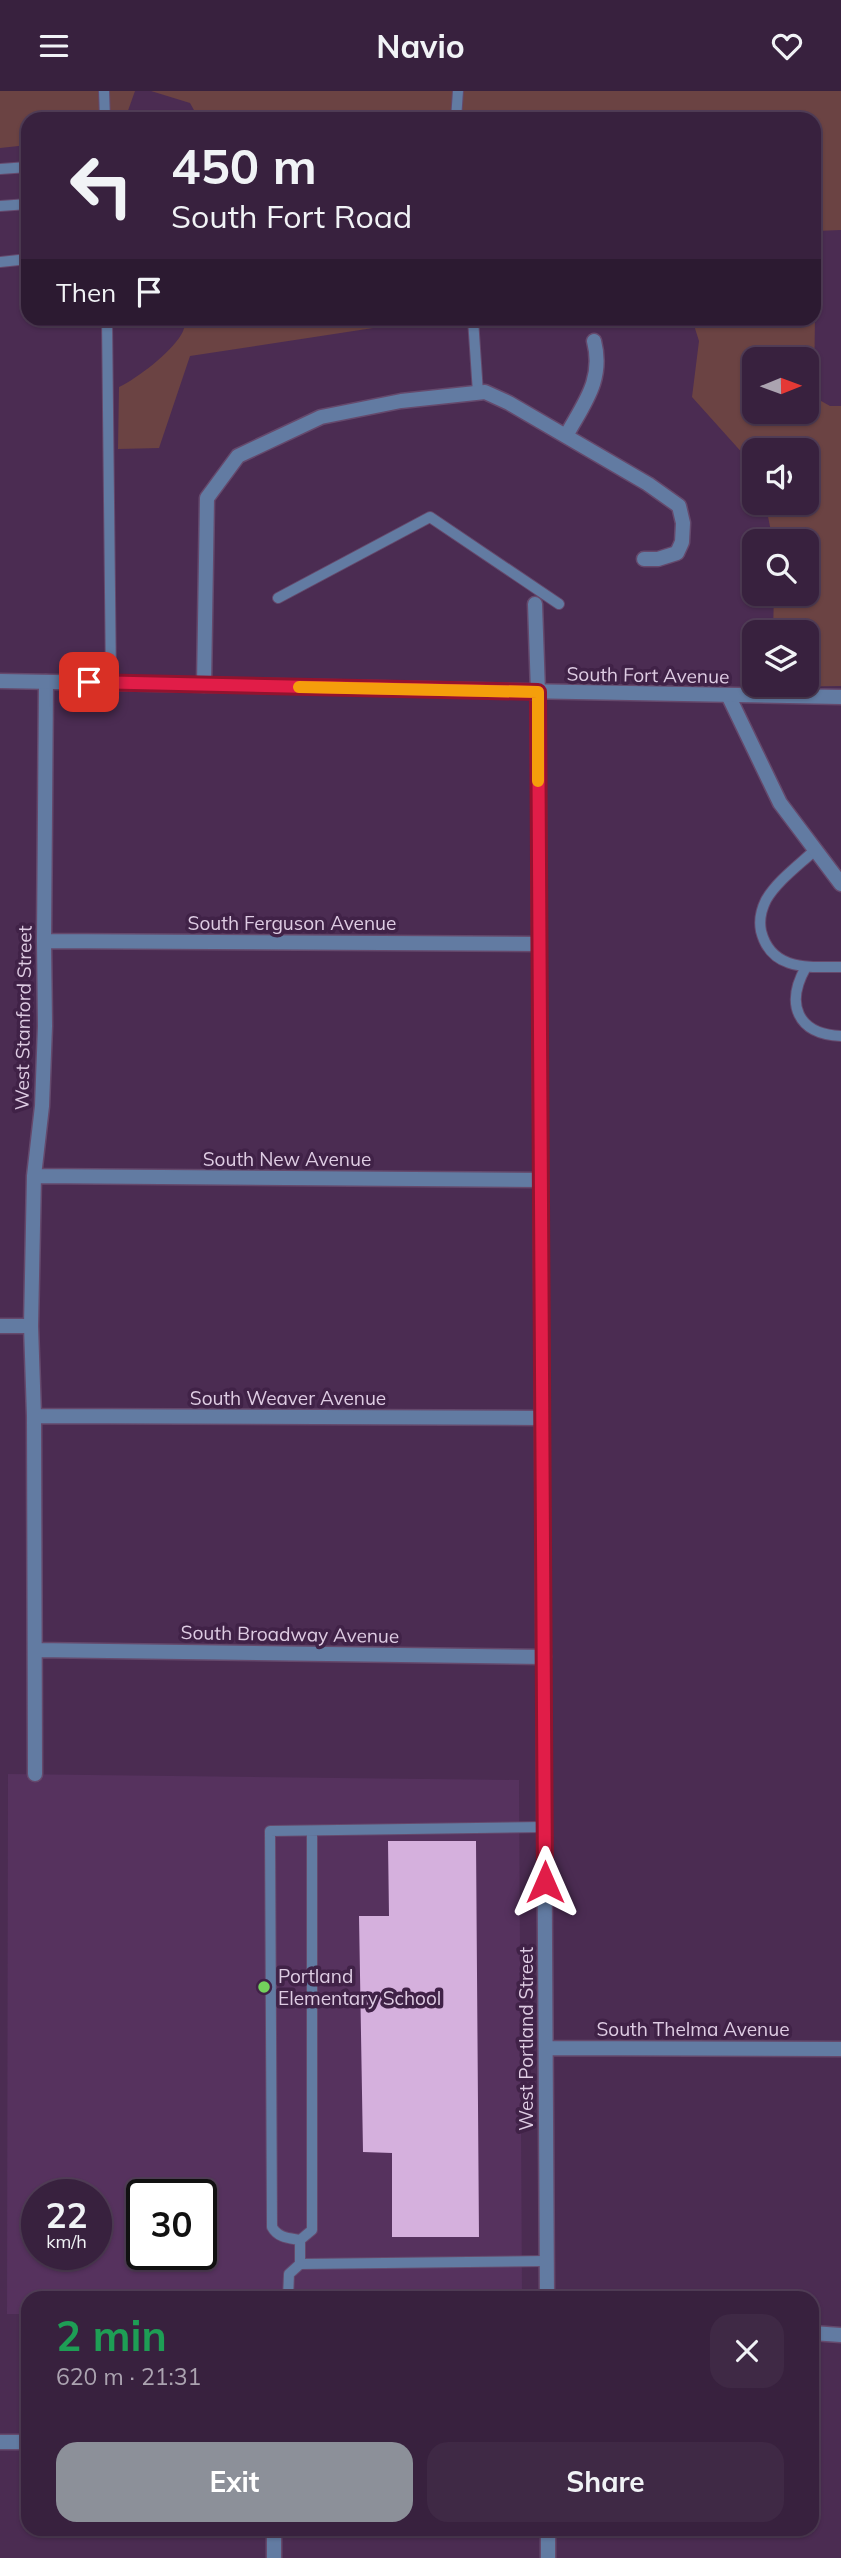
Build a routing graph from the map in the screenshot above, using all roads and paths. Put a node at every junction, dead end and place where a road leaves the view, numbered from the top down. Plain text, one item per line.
1 (104, 91) edge
2 (458, 91) edge
3 (105, 112) edge
4 (456, 112) edge
5 (21, 168) edge
6 (0, 169) edge
7 (21, 204) edge
8 (0, 206) edge
9 (21, 259) edge
10 (0, 262) edge
11 (107, 326) edge
12 (473, 326) edge
13 (594, 341) dead end
14 (478, 393) junction
15 (566, 436) junction
16 (644, 559) dead end
17 (278, 598) dead end
18 (536, 604) dead end
19 (559, 604) dead end
20 (0, 681) edge
21 (46, 682) junction
22 (111, 683) junction
23 (204, 685) junction
24 (538, 692) junction
25 (728, 695) junction
26 (841, 697) edge
27 (816, 850) junction
28 (841, 884) edge
29 (44, 941) junction
30 (539, 944) junction
31 (806, 967) junction
32 (841, 967) edge
33 (841, 1036) edge
34 (34, 1176) junction
35 (540, 1180) junction
36 (0, 1327) edge
37 (32, 1327) junction
38 (34, 1416) junction
39 (542, 1418) junction
40 (35, 1650) junction
41 (544, 1657) junction
42 (35, 1775) dead end
43 (545, 1828) junction
44 (312, 1831) junction
45 (546, 2048) junction
46 (841, 2049) edge
47 (300, 2240) junction
48 (547, 2261) junction
49 (300, 2264) junction
50 (288, 2291) edge
51 (547, 2291) edge
52 (819, 2333) edge
53 (841, 2335) edge
54 (0, 2442) edge
55 (21, 2442) edge
56 (274, 2536) edge
57 (548, 2536) edge
58 (274, 2558) edge
59 (548, 2558) edge

1 - 3 lane
2 - 4 lane
5 - 6 lane
7 - 8 lane
9 - 10 lane
11 - 22 lane
12 - 14 lane
13 - 15 street
14 - 15 street
14 - 23 street
15 - 16 street
17 - 19 lane
18 - 24 street, West Portland Street
20 - 21 street, South Fort Avenue
21 - 22 street, South Fort Avenue
21 - 29 street, West Stanford Street
22 - 23 street, South Fort Avenue
23 - 24 street, South Fort Avenue
24 - 25 street, South Fort Avenue
24 - 30 street, West Portland Street
25 - 26 street, South Fort Avenue
25 - 27 street
27 - 28 street
27 - 31 lane
29 - 30 street, South Ferguson Avenue
29 - 34 street, West Stanford Street
30 - 35 street, West Portland Street
31 - 32 lane
31 - 33 lane
34 - 35 street, South New Avenue
34 - 37 street, West Stanford Street
35 - 39 street, West Portland Street
36 - 37 street
37 - 38 street, West Stanford Street
38 - 39 street, South Weaver Avenue
38 - 40 street, West Stanford Street
39 - 41 street, West Portland Street
40 - 41 street, South Broadway Avenue
40 - 42 street, West Stanford Street
41 - 43 street, West Portland Street
43 - 44 lane
43 - 45 street, West Portland Street
44 - 47 lane
44 - 47 lane
45 - 46 street, South Thelma Avenue
45 - 48 street, West Portland Street
47 - 49 lane
48 - 49 lane
48 - 51 street, West Portland Street
49 - 50 lane
52 - 53 street
54 - 55 street
56 - 58 street
57 - 59 street

